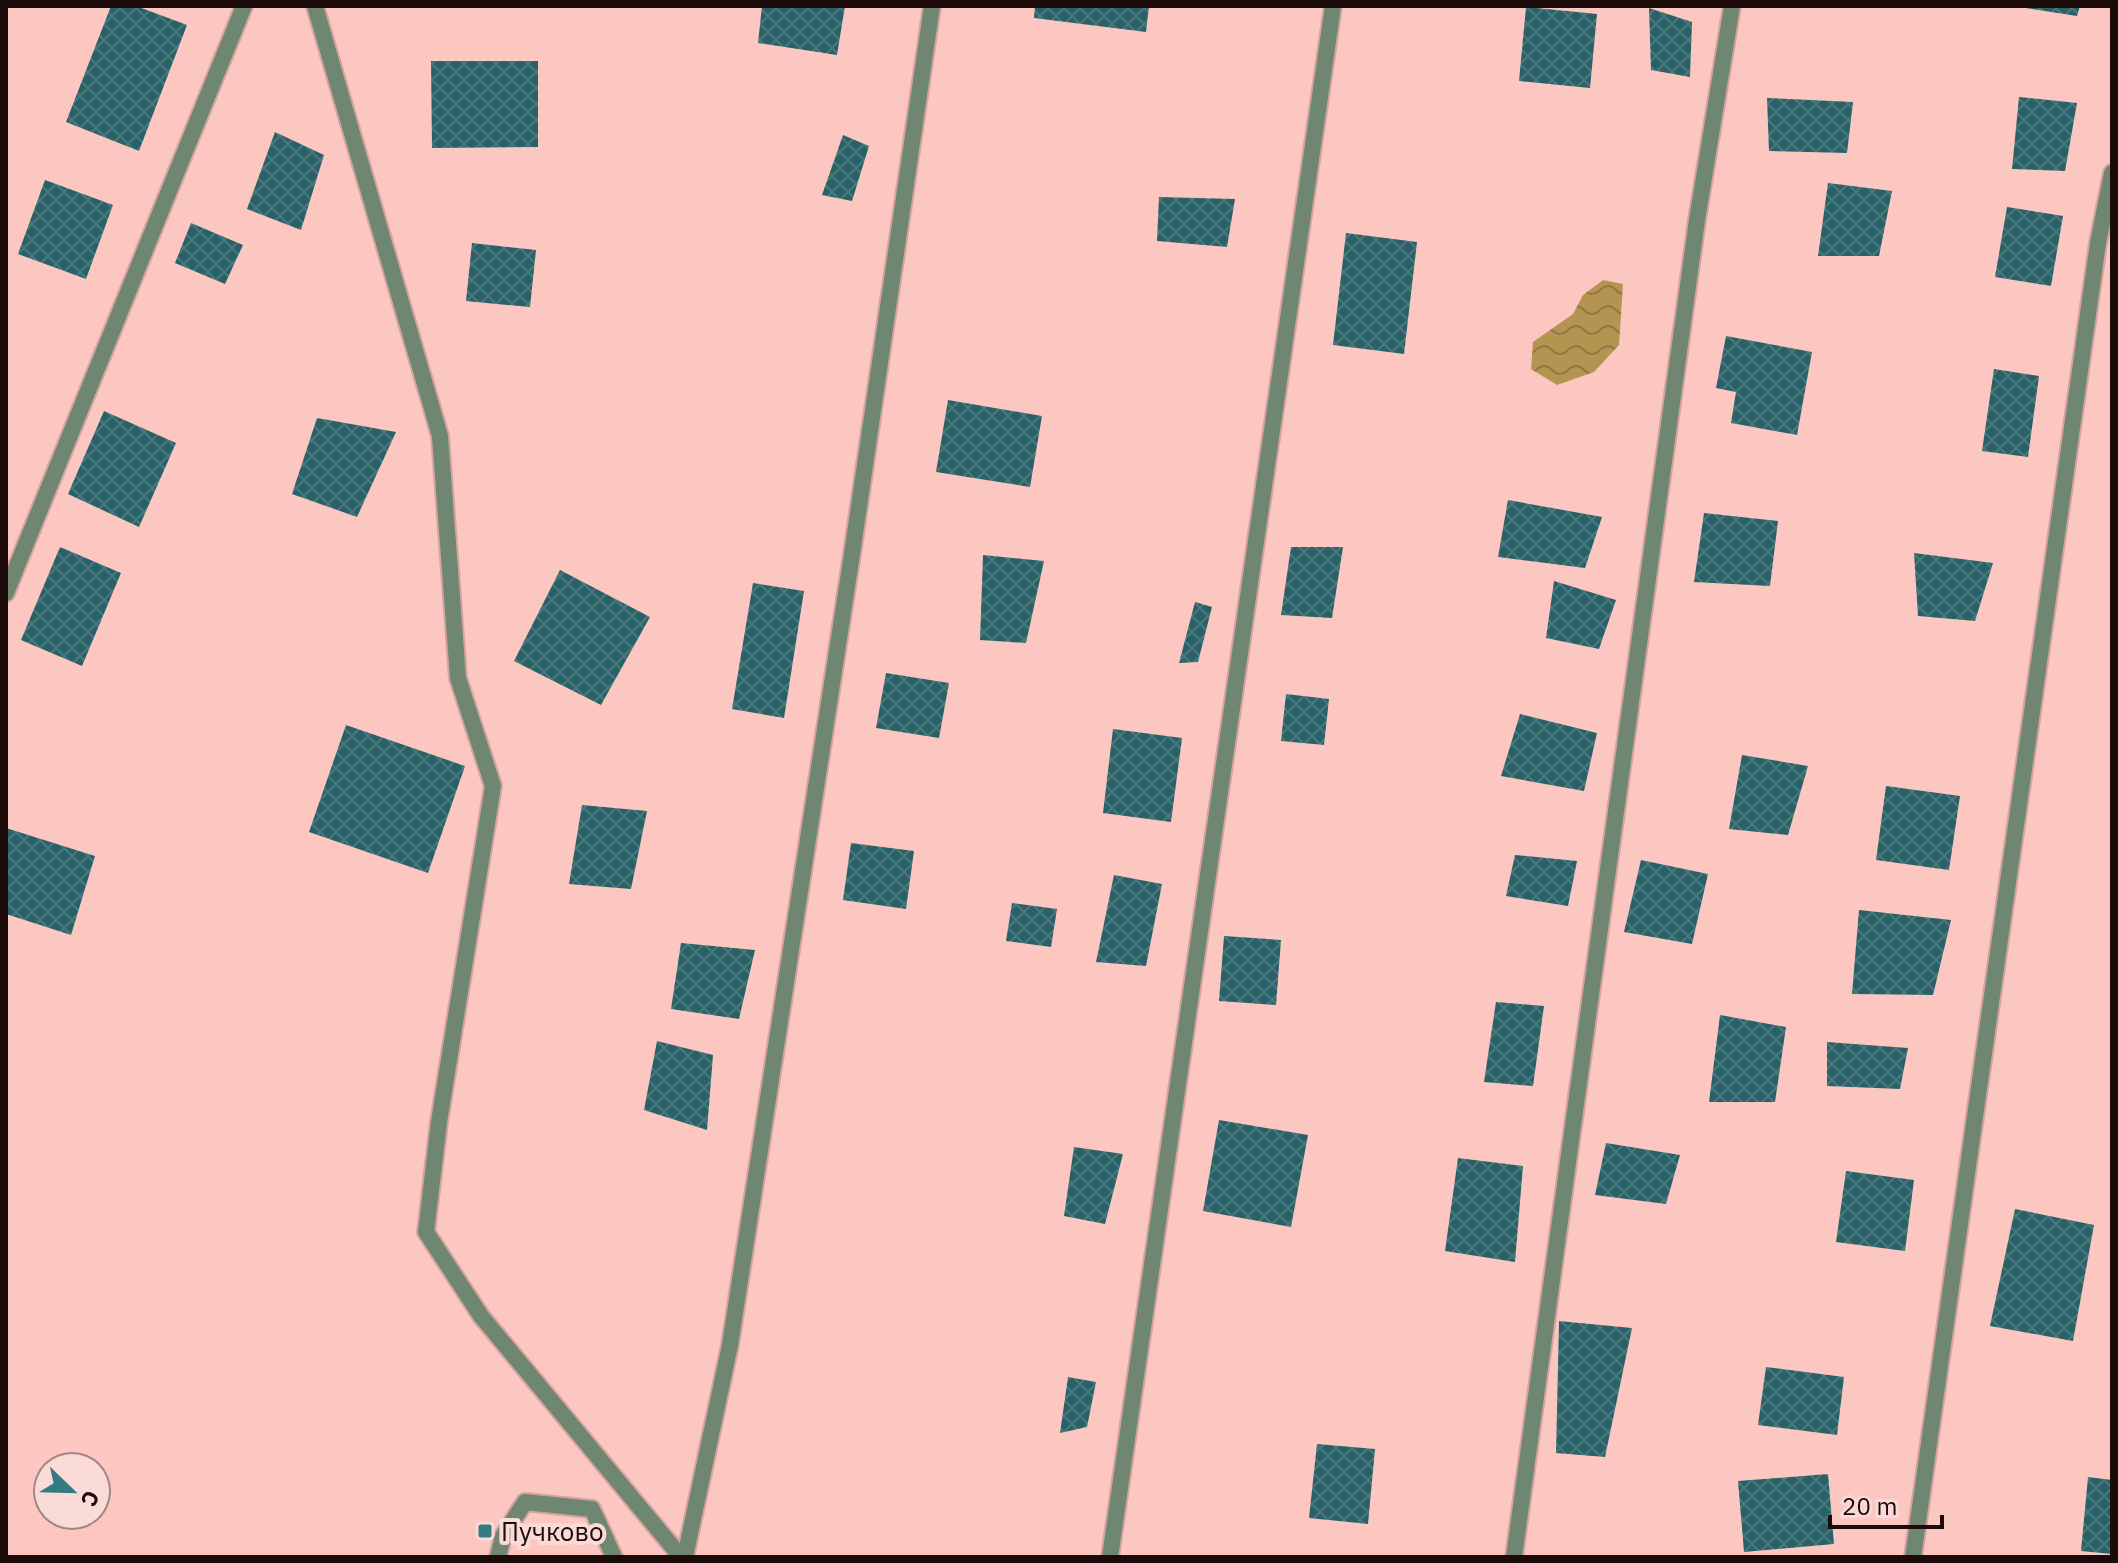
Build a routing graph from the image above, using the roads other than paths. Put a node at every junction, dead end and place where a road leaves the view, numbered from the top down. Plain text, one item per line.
1 (244, 6) edge
2 (315, 6) edge
3 (932, 6) edge
4 (1333, 6) edge
5 (1732, 6) edge
6 (2112, 173) edge
7 (6, 593) edge
8 (498, 1557) edge
9 (614, 1557) edge
10 (683, 1557) edge
11 (1110, 1557) edge
12 (1514, 1557) edge
13 (1913, 1557) edge

1 - 7 lane
2 - 10 lane
3 - 10 lane
4 - 11 lane
5 - 12 lane
6 - 13 lane
8 - 9 lane

